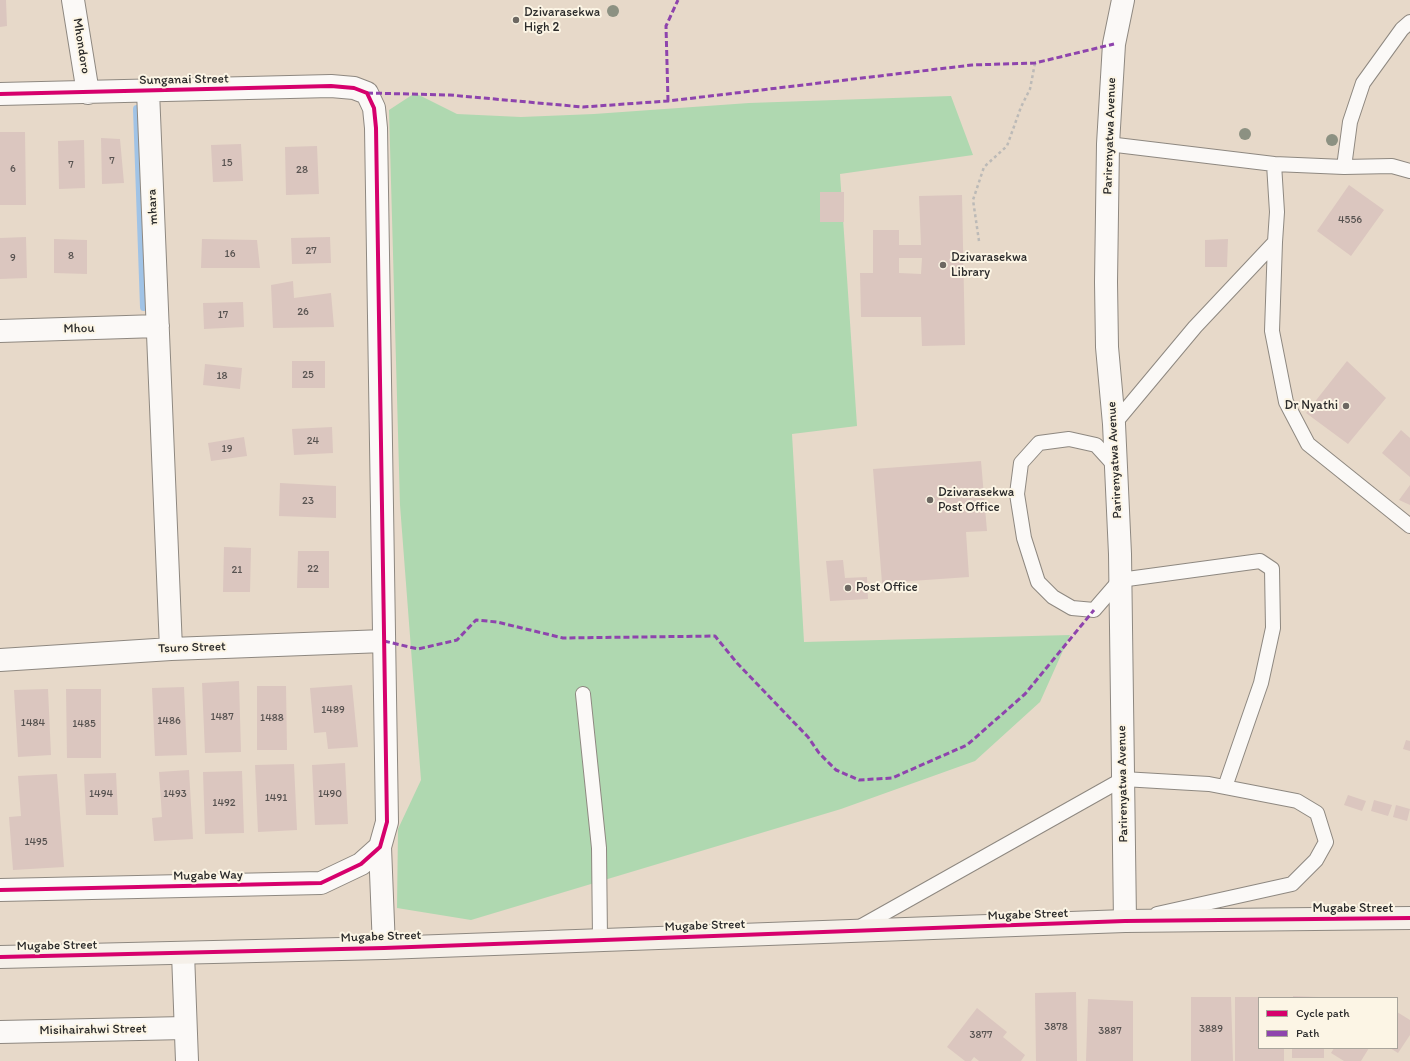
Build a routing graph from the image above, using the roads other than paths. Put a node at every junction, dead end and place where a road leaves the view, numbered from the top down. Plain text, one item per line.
1 (73, 0) edge
2 (1123, 0) edge
3 (1410, 22) edge
4 (148, 91) junction
5 (88, 93) junction
6 (0, 94) edge
7 (1108, 144) junction
8 (1274, 164) junction
9 (1344, 167) junction
10 (1410, 171) edge
11 (1275, 242) junction
12 (158, 325) junction
13 (0, 331) edge
14 (1114, 424) junction
15 (1116, 467) junction
16 (1410, 526) edge
17 (1120, 580) junction
18 (384, 641) junction
19 (171, 648) junction
20 (0, 660) edge
21 (584, 694) dead end
22 (1123, 779) junction
23 (1225, 787) junction
24 (380, 846) junction
25 (0, 890) edge
26 (1410, 918) edge
27 (1125, 921) junction
28 (851, 932) junction
29 (600, 939) junction
30 (384, 948) junction
31 (183, 952) junction
32 (0, 957) edge
33 (185, 1028) junction
34 (0, 1032) edge
35 (187, 1061) edge

1 - 5 street, Mhondoro
2 - 7 street, Parirenyatwa Avenue
3 - 9 lane
4 - 5 street, Sunganai Street
4 - 12 street, mhara
4 - 18 street, Sunganai Street
5 - 6 street, Sunganai Street
7 - 8 lane
7 - 14 street, Parirenyatwa Avenue
8 - 9 lane
8 - 11 lane
9 - 10 lane
11 - 14 lane
11 - 16 lane
12 - 13 street, Mhou
12 - 19 street, mhara
14 - 15 street, Parirenyatwa Avenue
15 - 17 street, Parirenyatwa Avenue
15 - 17 lane
17 - 22 street, Parirenyatwa Avenue
17 - 23 lane
18 - 19 street, Tsuro Street
18 - 24 street
19 - 20 street, Tsuro Street
21 - 29 lane
22 - 23 lane
22 - 27 street, Parirenyatwa Avenue
22 - 28 lane
23 - 27 lane
24 - 25 street, Mugabe Way
24 - 30 street
26 - 27 street, Mugabe Street
27 - 28 street, Mugabe Street
28 - 29 street, Mugabe Street
29 - 30 street, Mugabe Street
30 - 31 street, Mugabe Street
31 - 32 street, Mugabe Street
31 - 33 street
33 - 34 street, Misihairahwi Street
33 - 35 street

